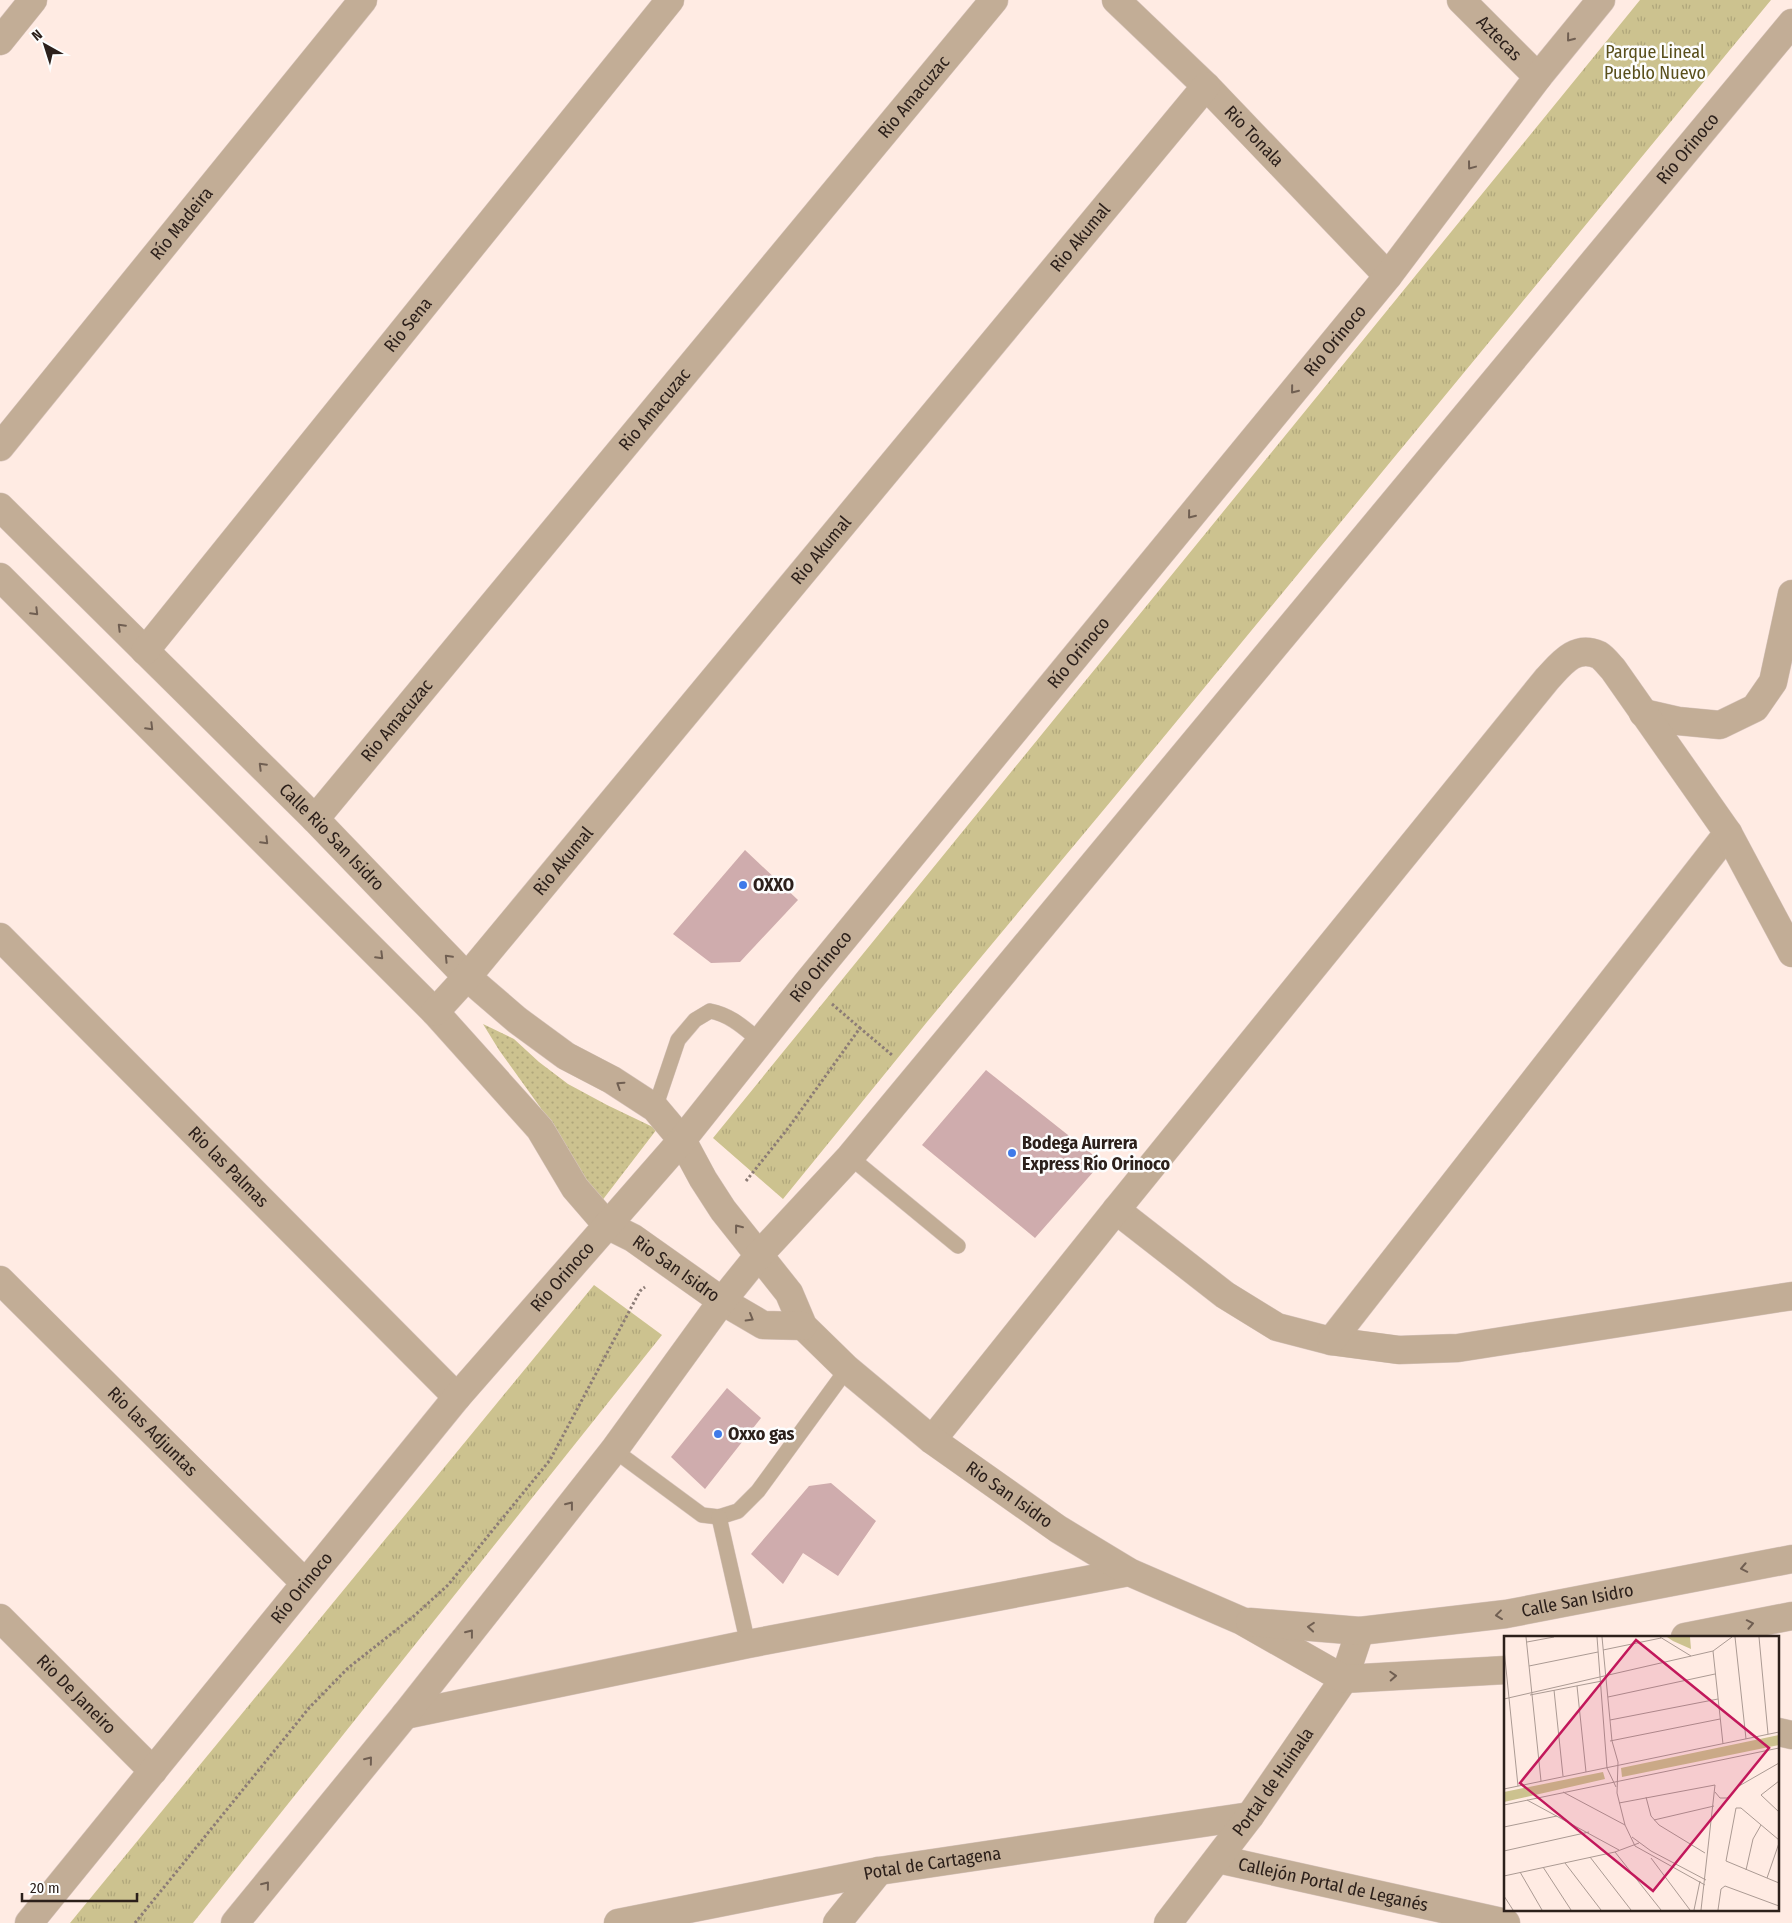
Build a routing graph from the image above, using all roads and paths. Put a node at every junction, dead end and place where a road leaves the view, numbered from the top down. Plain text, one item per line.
1 (34, 0) edge
2 (363, 0) edge
3 (670, 0) edge
4 (994, 0) edge
5 (1116, 0) edge
6 (1461, 0) edge
7 (1601, 0) edge
8 (1792, 23) edge
9 (0, 41) edge
10 (1538, 77) junction
11 (1206, 86) junction
12 (1388, 276) junction
13 (0, 448) edge
14 (4, 521) edge
15 (0, 578) edge
16 (1792, 594) edge
17 (145, 650) junction
18 (1643, 713) junction
19 (315, 819) junction
20 (1728, 834) junction
21 (0, 937) edge
22 (1792, 953) edge
23 (467, 977) junction
24 (435, 1012) junction
25 (760, 1041) junction
26 (917, 1075) junction
27 (655, 1108) junction
28 (682, 1140) junction
29 (850, 1157) junction
30 (723, 1210) junction
31 (1116, 1210) junction
32 (607, 1225) junction
33 (958, 1246) dead end
34 (759, 1255) junction
35 (670, 1265) junction
36 (0, 1280) edge
37 (1792, 1296) edge
38 (722, 1301) junction
39 (802, 1326) junction
40 (1331, 1341) junction
41 (847, 1369) junction
42 (457, 1397) junction
43 (932, 1440) junction
44 (614, 1450) junction
45 (719, 1518) junction
46 (1792, 1559) edge
47 (1129, 1572) junction
48 (305, 1584) junction
49 (1792, 1616) edge
50 (0, 1618) edge
51 (1242, 1621) junction
52 (1360, 1631) junction
53 (1690, 1636) edge
54 (748, 1644) junction
55 (1504, 1670) edge
56 (1344, 1679) junction
57 (405, 1715) junction
58 (153, 1771) junction
59 (1250, 1816) junction
60 (1218, 1859) junction
61 (879, 1871) junction
62 (29, 1923) edge
63 (135, 1923) edge
64 (235, 1923) edge
65 (618, 1923) edge
66 (837, 1923) edge
67 (1168, 1923) edge
68 (1506, 1923) edge

1 - 9 street
2 - 13 street, Río Madeira
3 - 17 street, Rio Sena
4 - 19 street, Rio Amacuzac
5 - 11 street, Rio Tonala
6 - 10 street, Aztecas
7 -> 10 street, Río Orinoco
8 - 26 street, Río Orinoco
10 -> 12 street, Río Orinoco
11 - 12 street, Rio Tonala
11 - 23 street, Rio Akumal
12 -> 25 street, Río Orinoco
17 -> 14 street, Calle Rio San Isidro
15 -> 24 street
16 - 18 street
19 -> 17 street, Calle Rio San Isidro
18 - 20 street
18 - 31 street
23 -> 19 street, Calle Rio San Isidro
20 - 22 street
20 - 40 street
21 - 42 street, Rio las Palmas
23 - 24 street, Rio Akumal
27 -> 23 street, Calle Rio San Isidro
24 - 32 street
25 - 27 lane
25 - 28 street, Río Orinoco
26 - 29 street, Río Orinoco
26 - 30 path
27 - 28 street, Calle Rio San Isidro
28 - 30 street, Rio San Isidro
28 - 32 street, Río Orinoco
29 - 33 lane
29 - 34 street, Río Orinoco
34 -> 30 street, Rio San Isidro
31 - 40 street
31 - 43 street
32 - 35 street, Rio San Isidro
32 - 42 street, Río Orinoco
34 - 38 street, Río Orinoco
34 - 39 street, Rio San Isidro
35 - 38 street, Rio San Isidro
35 - 63 path
36 - 48 street, Rio las Adjuntas
37 - 40 street
38 -> 39 street, Rio San Isidro
38 - 44 street, Río Orinoco
39 - 41 street, Rio San Isidro
41 - 43 street, Rio San Isidro
41 - 45 lane
42 - 48 street, Río Orinoco
43 - 47 street, Rio San Isidro
44 - 45 lane
57 -> 44 street, Río Orinoco
45 - 54 lane
46 -> 52 street, Calle San Isidro
47 - 51 street, Rio San Isidro
47 - 54 street
48 - 58 street, Río Orinoco
53 -> 49 street
50 - 58 street, Rio De Janeiro
52 -> 51 street, Rio San Isidro
51 - 56 street, Rio San Isidro
52 - 56 street, Portal de Huinala
54 - 57 street
56 -> 55 street
56 - 59 street, Portal de Huinala
64 -> 57 street, Río Orinoco
58 - 62 street, Río Orinoco
59 - 60 street, Portal de Huinala
59 - 61 street, Potal de Cartagena
60 - 67 street, Portal de Huinala
60 - 68 street, Callejón Portal de Leganés
61 - 65 street, Potal de Cartagena
61 - 66 street

